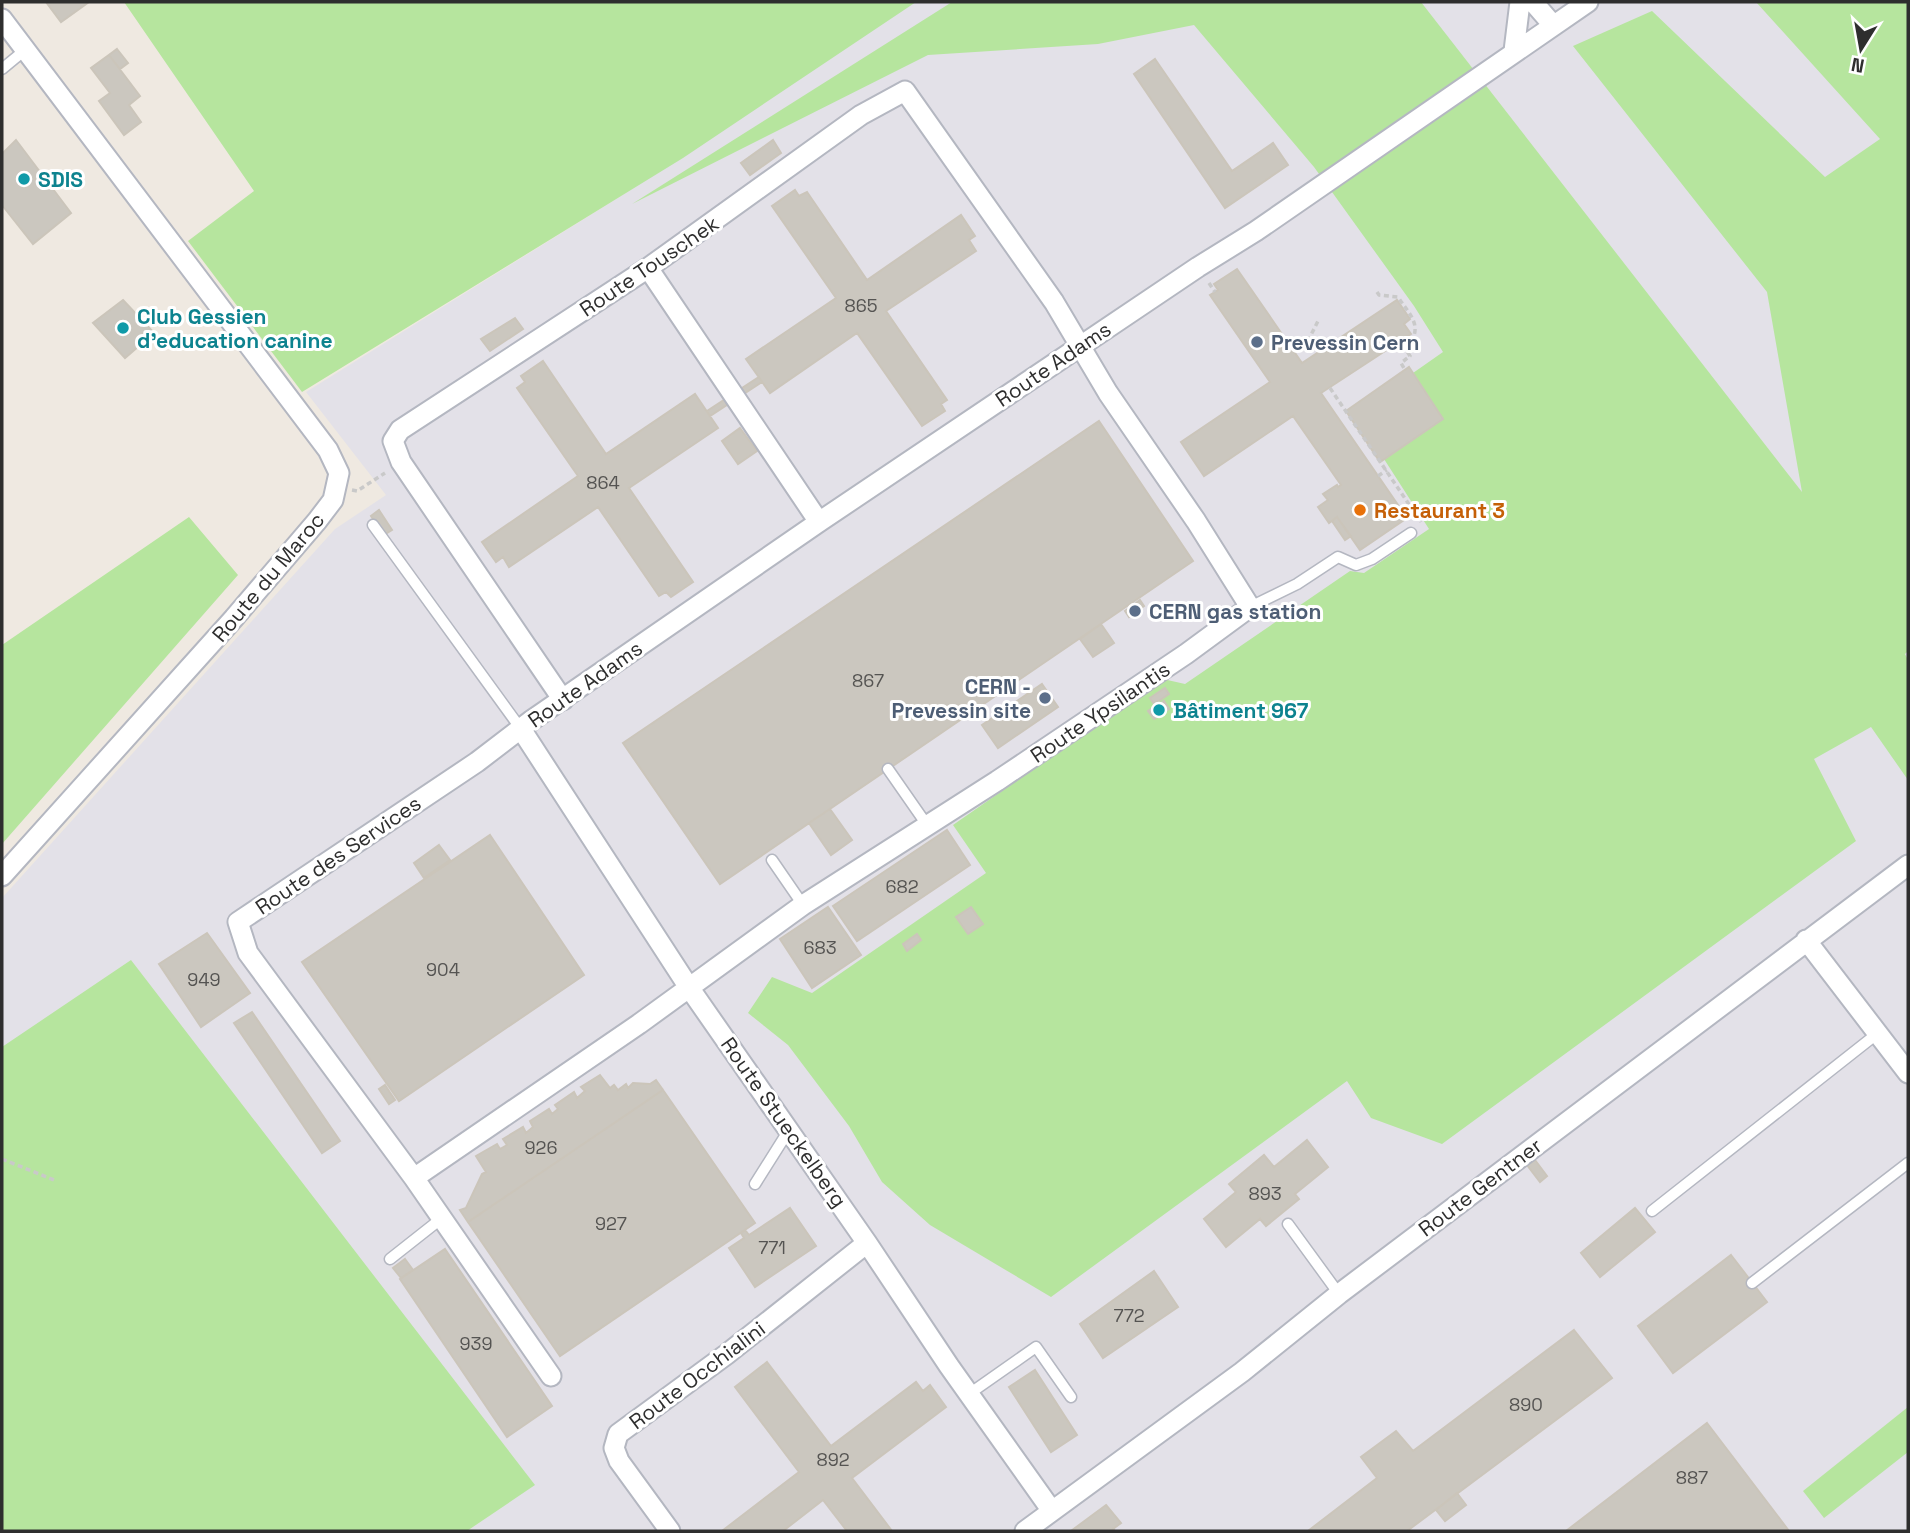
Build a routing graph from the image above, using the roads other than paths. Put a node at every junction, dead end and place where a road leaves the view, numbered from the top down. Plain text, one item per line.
1 (1520, 2) edge
2 (1533, 2) edge
3 (1588, 2) edge
4 (2, 19) edge
5 (1553, 25) junction
6 (25, 50) junction
7 (1514, 51) junction
8 (2, 69) edge
9 (648, 268) junction
10 (1082, 346) junction
11 (819, 522) junction
12 (373, 525) dead end
13 (1411, 533) road end
14 (1250, 607) junction
15 (563, 700) junction
16 (521, 729) junction
17 (888, 769) dead end
18 (927, 825) junction
19 (772, 860) dead end
20 (1908, 865) edge
21 (2, 876) edge
22 (803, 905) junction
23 (1806, 940) junction
24 (688, 986) junction
25 (1878, 1033) junction
26 (1908, 1073) edge
27 (789, 1130) junction
28 (1908, 1163) edge
29 (414, 1178) junction
30 (755, 1184) dead end
31 (1653, 1211) dead end
32 (442, 1218) junction
33 (1288, 1224) dead end
34 (867, 1243) junction
35 (390, 1259) dead end
36 (1752, 1283) dead end
37 (1339, 1294) junction
38 (551, 1376) dead end
39 (968, 1394) junction
40 (1071, 1396) dead end
41 (1052, 1511) junction
42 (670, 1531) edge
43 (1025, 1531) edge

1 - 7 street
2 - 5 street
3 - 5 street, Route Adams
4 - 6 street
5 - 7 street, Route Adams
6 - 8 lane
6 - 21 street, Route du Maroc
7 - 10 street, Route Adams
9 - 10 street, Route Touschek
9 - 11 street
9 - 15 street, Route Touschek
10 - 11 street, Route Adams
10 - 14 street
11 - 15 street, Route Adams
12 - 16 lane
13 - 14 lane
14 - 18 street, Route Ypsilantis
15 - 16 street, Route Adams
16 - 24 street, Route Stueckelberg
16 - 29 street, Route des Services
17 - 18 lane
18 - 22 street, Route Ypsilantis
19 - 22 lane
20 - 23 street, Route Gentner
22 - 24 street, Route Ypsilantis
23 - 25 street
23 - 37 street, Route Gentner
24 - 27 street, Route Stueckelberg
24 - 29 street
25 - 26 street
25 - 31 lane
27 - 30 lane
27 - 34 street, Route Stueckelberg
28 - 36 lane
29 - 32 street, Route des Services
32 - 35 lane
32 - 38 street, Route des Services
33 - 37 lane
34 - 39 street, Route Stueckelberg
34 - 42 street, Route Occhialini
37 - 41 street, Route Gentner
39 - 40 lane
39 - 41 street, Route Stueckelberg
41 - 43 street, Route Gentner

